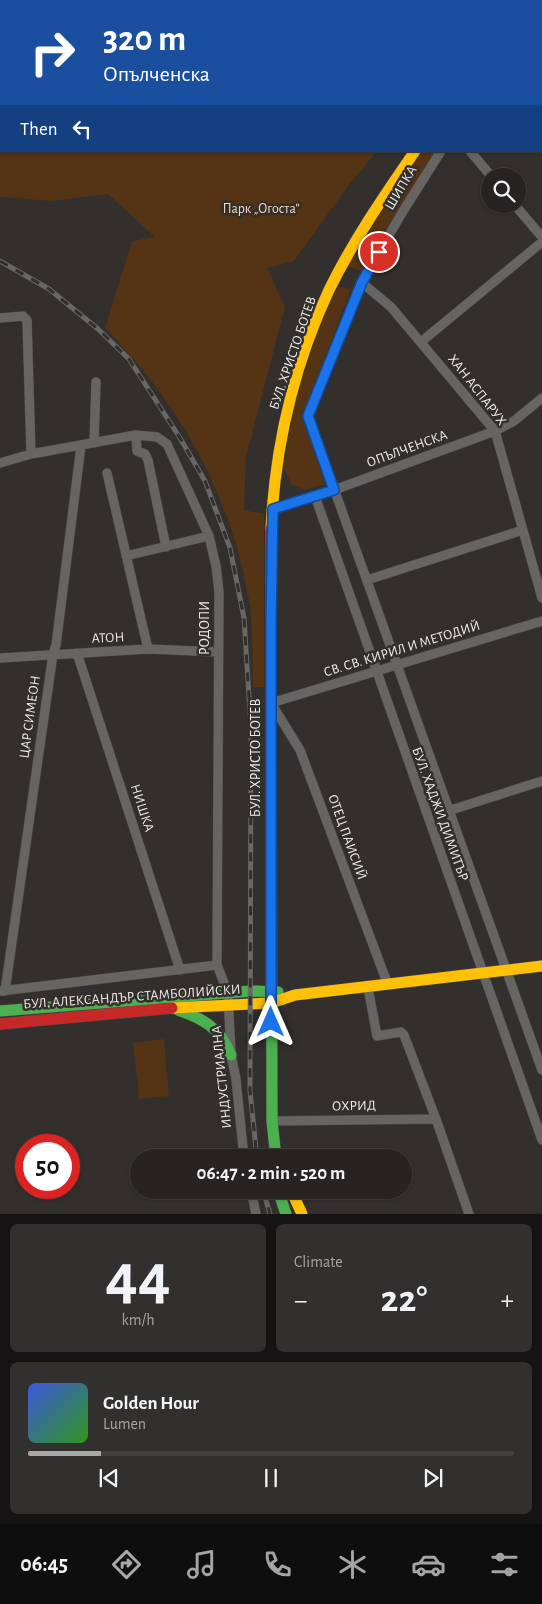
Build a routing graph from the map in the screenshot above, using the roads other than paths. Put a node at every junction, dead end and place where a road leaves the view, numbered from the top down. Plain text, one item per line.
1 (414, 152) edge
2 (440, 152) edge
3 (471, 152) edge
4 (484, 168) edge
5 (522, 213) edge
6 (542, 237) edge
7 (542, 242) edge
8 (362, 282) junction
9 (0, 318) edge
10 (421, 342) junction
11 (96, 382) dead end
12 (542, 398) edge
13 (495, 431) junction
14 (136, 435) junction
15 (94, 443) junction
16 (81, 446) junction
17 (31, 454) junction
18 (0, 463) edge
19 (108, 473) dead end
20 (334, 490) junction
21 (315, 496) junction
22 (273, 509) junction
23 (523, 530) junction
24 (208, 536) junction
25 (166, 547) junction
26 (126, 556) junction
27 (367, 580) junction
28 (542, 598) edge
29 (542, 621) edge
30 (148, 650) junction
31 (218, 652) junction
32 (77, 653) junction
33 (53, 654) junction
34 (0, 658) edge
35 (399, 665) junction
36 (375, 672) junction
37 (271, 704) junction
38 (542, 781) edge
39 (450, 810) junction
40 (217, 965) junction
41 (542, 966) edge
42 (180, 970) junction
43 (506, 970) junction
44 (482, 973) junction
45 (388, 985) junction
46 (368, 988) junction
47 (3, 991) edge
48 (271, 991) junction
49 (295, 995) junction
50 (228, 999) junction
51 (271, 1003) junction
52 (173, 1008) junction
53 (0, 1011) edge
54 (0, 1024) edge
55 (231, 1055) junction
56 (542, 1070) edge
57 (436, 1119) junction
58 (272, 1121) junction
59 (542, 1140) edge
60 (243, 1149) edge
61 (275, 1149) edge
62 (253, 1199) edge
63 (281, 1199) edge
64 (295, 1199) edge
65 (256, 1214) edge
66 (286, 1214) edge
67 (302, 1214) edge
68 (470, 1214) edge

1 - 22 main road, БУЛ. ХРИСТО БОТЕВ
2 - 8 street, ШИПКА
3 - 4 street
5 - 6 street
7 - 10 street
8 - 10 street, ХАН АСПАРУХ
8 - 20 street, ШИПКА
9 - 17 street
10 - 13 street, ХАН АСПАРУХ
11 - 15 street
12 - 13 street, ОПЪЛЧЕНСКА
13 - 20 street, ОПЪЛЧЕНСКА
13 - 23 street, ХАН АСПАРУХ
14 - 15 street, РОДОПИ
14 - 24 street, РОДОПИ
14 - 25 street
15 - 16 street, РОДОПИ
16 - 17 street, РОДОПИ
16 - 33 street, ЦАР СИМЕОН
17 - 18 street, РОДОПИ
19 - 26 street
20 - 21 street, ОПЪЛЧЕНСКА
20 - 27 street, БУЛ. ХАДЖИ ДИМИТЪР
21 - 22 street, ОПЪЛЧЕНСКА
21 - 36 street, БУЛ. ХАДЖИ ДИМИТЪР
22 - 37 main road, БУЛ. ХРИСТО БОТЕВ
23 - 27 street
23 - 28 street, ХАН АСПАРУХ
24 - 25 street
24 - 31 street, РОДОПИ
25 - 26 street
26 - 30 street
27 - 35 street, БУЛ. ХАДЖИ ДИМИТЪР
29 - 35 street, СВ. СВ. КИРИЛ И МЕТОДИЙ
30 - 31 street, АТОН
30 - 32 street, АТОН
31 - 40 street, РОДОПИ
32 - 33 street, АТОН
32 - 42 street, НИШКА
33 - 34 street, АТОН
33 - 47 street, ЦАР СИМЕОН
35 - 36 street, СВ. СВ. КИРИЛ И МЕТОДИЙ
35 - 39 street, БУЛ. ХАДЖИ ДИМИТЪР
36 - 37 street, СВ. СВ. КИРИЛ И МЕТОДИЙ
36 - 44 street, БУЛ. ХАДЖИ ДИМИТЪР
37 - 45 street, ОТЕЦ ПАИСИЙ
37 - 48 main road, БУЛ. ХРИСТО БОТЕВ
38 - 39 street
39 - 43 street, БУЛ. ХАДЖИ ДИМИТЪР
40 - 42 street
40 - 50 street, РОДОПИ
41 - 43 main road, БУЛ. АЛЕКСАНДЪР СТАМБОЛИЙСКИ
42 - 47 street
43 - 44 main road, БУЛ. АЛЕКСАНДЪР СТАМБОЛИЙСКИ
43 - 56 street, БУЛ. ХАДЖИ ДИМИТЪР
44 - 45 main road, БУЛ. АЛЕКСАНДЪР СТАМБОЛИЙСКИ
44 - 59 street, БУЛ. ХАДЖИ ДИМИТЪР
45 - 46 main road, БУЛ. АЛЕКСАНДЪР СТАМБОЛИЙСКИ
46 - 49 main road, БУЛ. АЛЕКСАНДЪР СТАМБОЛИЙСКИ
46 - 57 street
48 - 49 main road, БУЛ. АЛЕКСАНДЪР СТАМБОЛИЙСКИ
48 - 50 main road, БУЛ. АЛЕКСАНДЪР СТАМБОЛИЙСКИ
48 - 51 main road, БУЛ. ХРИСТО БОТЕВ
49 - 51 main road, БУЛ. АЛЕКСАНДЪР СТАМБОЛИЙСКИ
50 - 51 main road, БУЛ. АЛЕКСАНДЪР СТАМБОЛИЙСКИ
50 - 52 main road, БУЛ. АЛЕКСАНДЪР СТАМБОЛИЙСКИ
50 - 53 main road, БУЛ. АЛЕКСАНДЪР СТАМБОЛИЙСКИ
50 - 55 street, ИНДУСТРИАЛНА
51 - 58 main road, БУЛ. ХРИСТО БОТЕВ
52 - 54 main road, БУЛ. АЛЕКСАНДЪР СТАМБОЛИЙСКИ
52 - 55 main road
55 - 60 street, ИНДУСТРИАЛНА
57 - 58 street, ОХРИД
57 - 68 street
58 - 61 main road, БУЛ. ХРИСТО БОТЕВ
62 - 65 street
63 - 66 main road
64 - 67 main road

